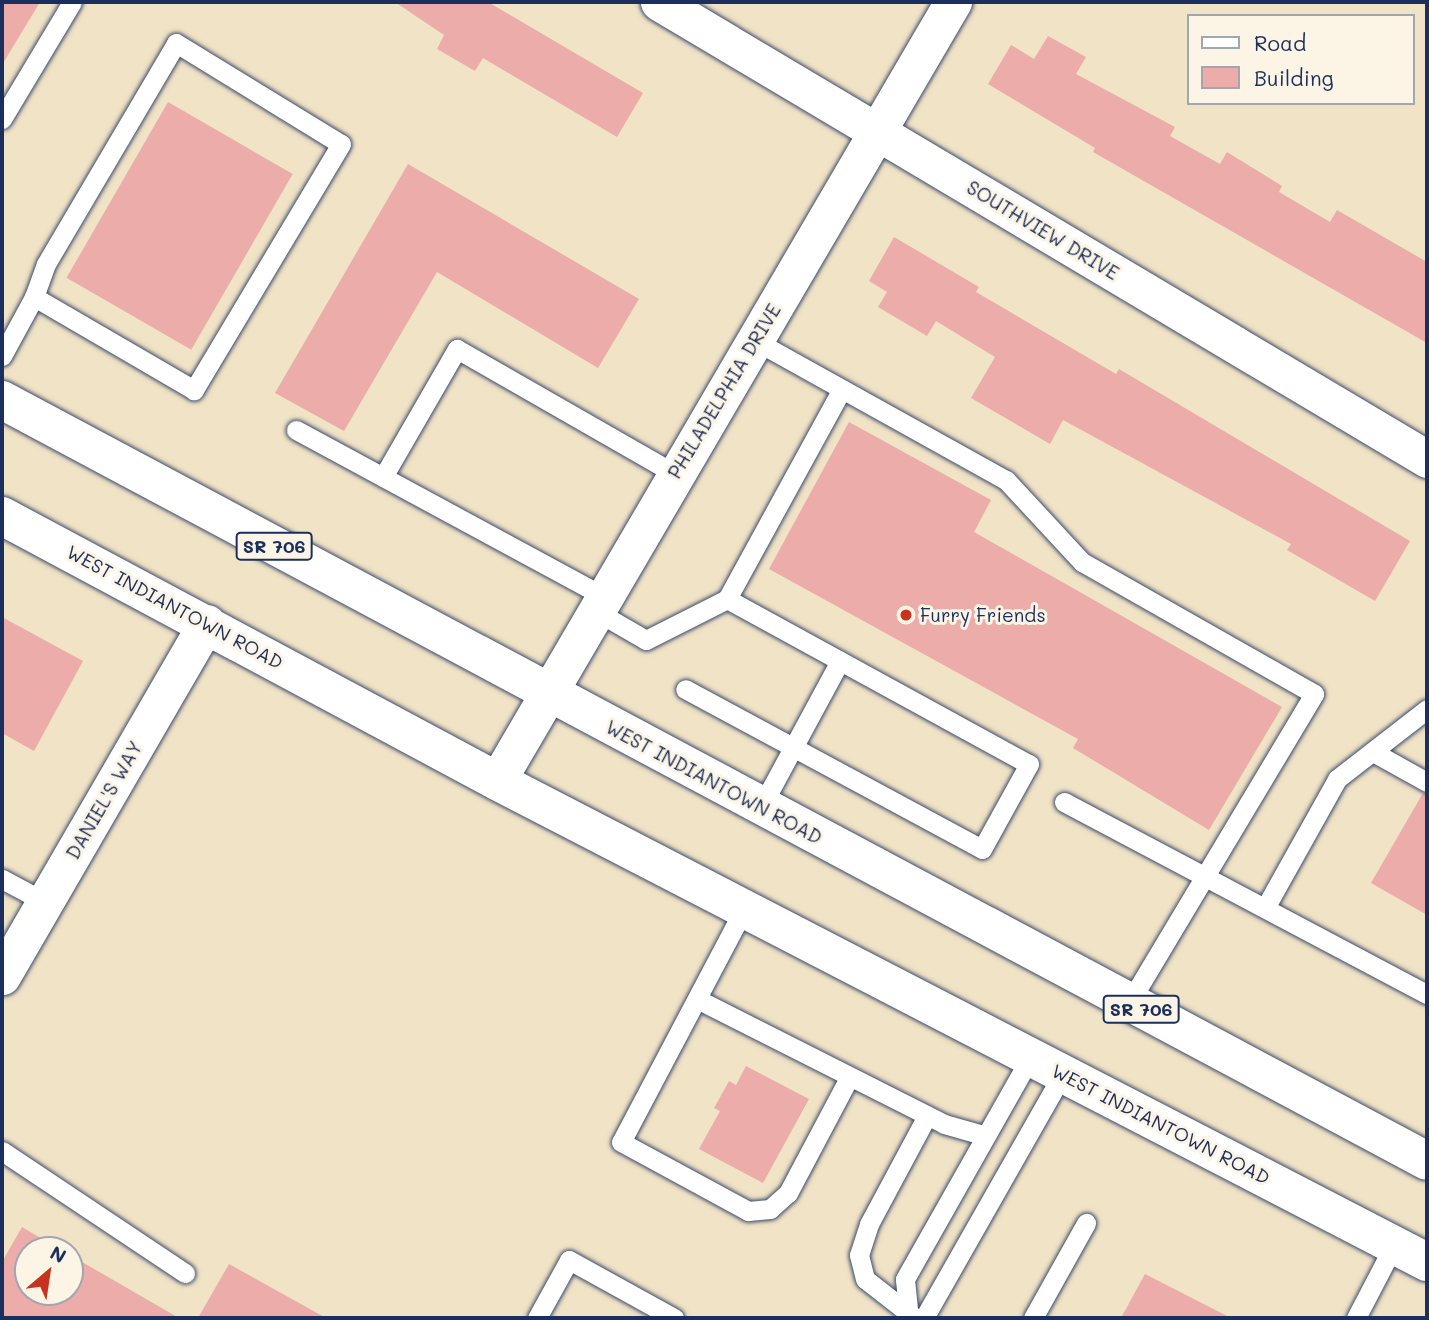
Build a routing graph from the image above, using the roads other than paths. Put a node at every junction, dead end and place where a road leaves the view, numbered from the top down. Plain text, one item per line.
1 (72, 2) edge
2 (659, 2) edge
3 (953, 2) edge
4 (2, 119) edge
5 (876, 131) junction
6 (34, 297) junction
7 (754, 340) junction
8 (2, 356) edge
9 (842, 389) junction
10 (2, 400) edge
11 (296, 430) dead end
12 (1427, 459) edge
13 (674, 474) junction
14 (383, 477) junction
15 (2, 516) edge
16 (727, 600) junction
17 (598, 603) junction
18 (207, 623) junction
19 (840, 661) junction
20 (685, 689) dead end
21 (546, 692) junction
22 (1427, 709) edge
23 (793, 747) junction
24 (1373, 752) junction
25 (497, 781) junction
26 (1427, 782) edge
27 (1064, 802) dead end
28 (761, 807) junction
29 (1205, 876) junction
30 (2, 878) edge
31 (45, 902) junction
32 (1265, 908) junction
33 (744, 909) junction
34 (2, 976) edge
35 (1427, 994) edge
36 (696, 999) junction
37 (1129, 1003) junction
38 (1047, 1065) junction
39 (849, 1078) junction
40 (927, 1116) junction
41 (984, 1135) junction
42 (2, 1152) edge
43 (1427, 1161) edge
44 (1086, 1223) dead end
45 (1394, 1245) junction
46 (1427, 1262) edge
47 (185, 1273) dead end
48 (537, 1318) edge
49 (674, 1318) edge
50 (915, 1318) edge
51 (1033, 1318) edge
52 (1356, 1318) edge

1 - 4 lane
2 - 5 street, SOUTHVIEW DRIVE
3 - 5 street, PHILADELPHIA DRIVE
5 - 7 street, PHILADELPHIA DRIVE
5 - 12 street, SOUTHVIEW DRIVE
6 - 6 lane
6 - 8 lane
7 - 9 lane
7 - 13 street, PHILADELPHIA DRIVE
9 - 16 lane
9 - 29 lane
10 - 21 main road, WEST INDIANTOWN ROAD / SR 706
11 - 14 lane
13 - 14 lane
13 - 17 street, PHILADELPHIA DRIVE
14 - 17 lane
15 - 18 main road, WEST INDIANTOWN ROAD
16 - 17 lane
16 - 19 lane
17 - 21 street, PHILADELPHIA DRIVE
18 - 25 main road, WEST INDIANTOWN ROAD
18 - 31 street, DANIEL'S WAY
19 - 23 lane
19 - 23 lane
20 - 23 lane
21 - 25 street, PHILADELPHIA DRIVE
21 - 28 main road, WEST INDIANTOWN ROAD / SR 706
22 - 24 lane
23 - 28 lane
24 - 26 lane
24 - 32 lane
25 - 33 main road, WEST INDIANTOWN ROAD
27 - 29 lane
28 - 37 main road, WEST INDIANTOWN ROAD / SR 706
29 - 32 lane
29 - 37 lane
30 - 31 lane
31 - 34 street, DANIEL'S WAY
32 - 35 lane
33 - 36 lane
33 - 38 main road, WEST INDIANTOWN ROAD
36 - 39 lane
36 - 39 lane
37 - 43 main road, WEST INDIANTOWN ROAD / SR 706
38 - 41 lane
38 - 45 main road, WEST INDIANTOWN ROAD
38 - 50 lane
39 - 40 lane
40 - 41 lane
40 - 50 lane
41 - 50 lane
42 - 47 lane
44 - 51 lane
45 - 46 main road, WEST INDIANTOWN ROAD
45 - 52 lane
48 - 49 lane

